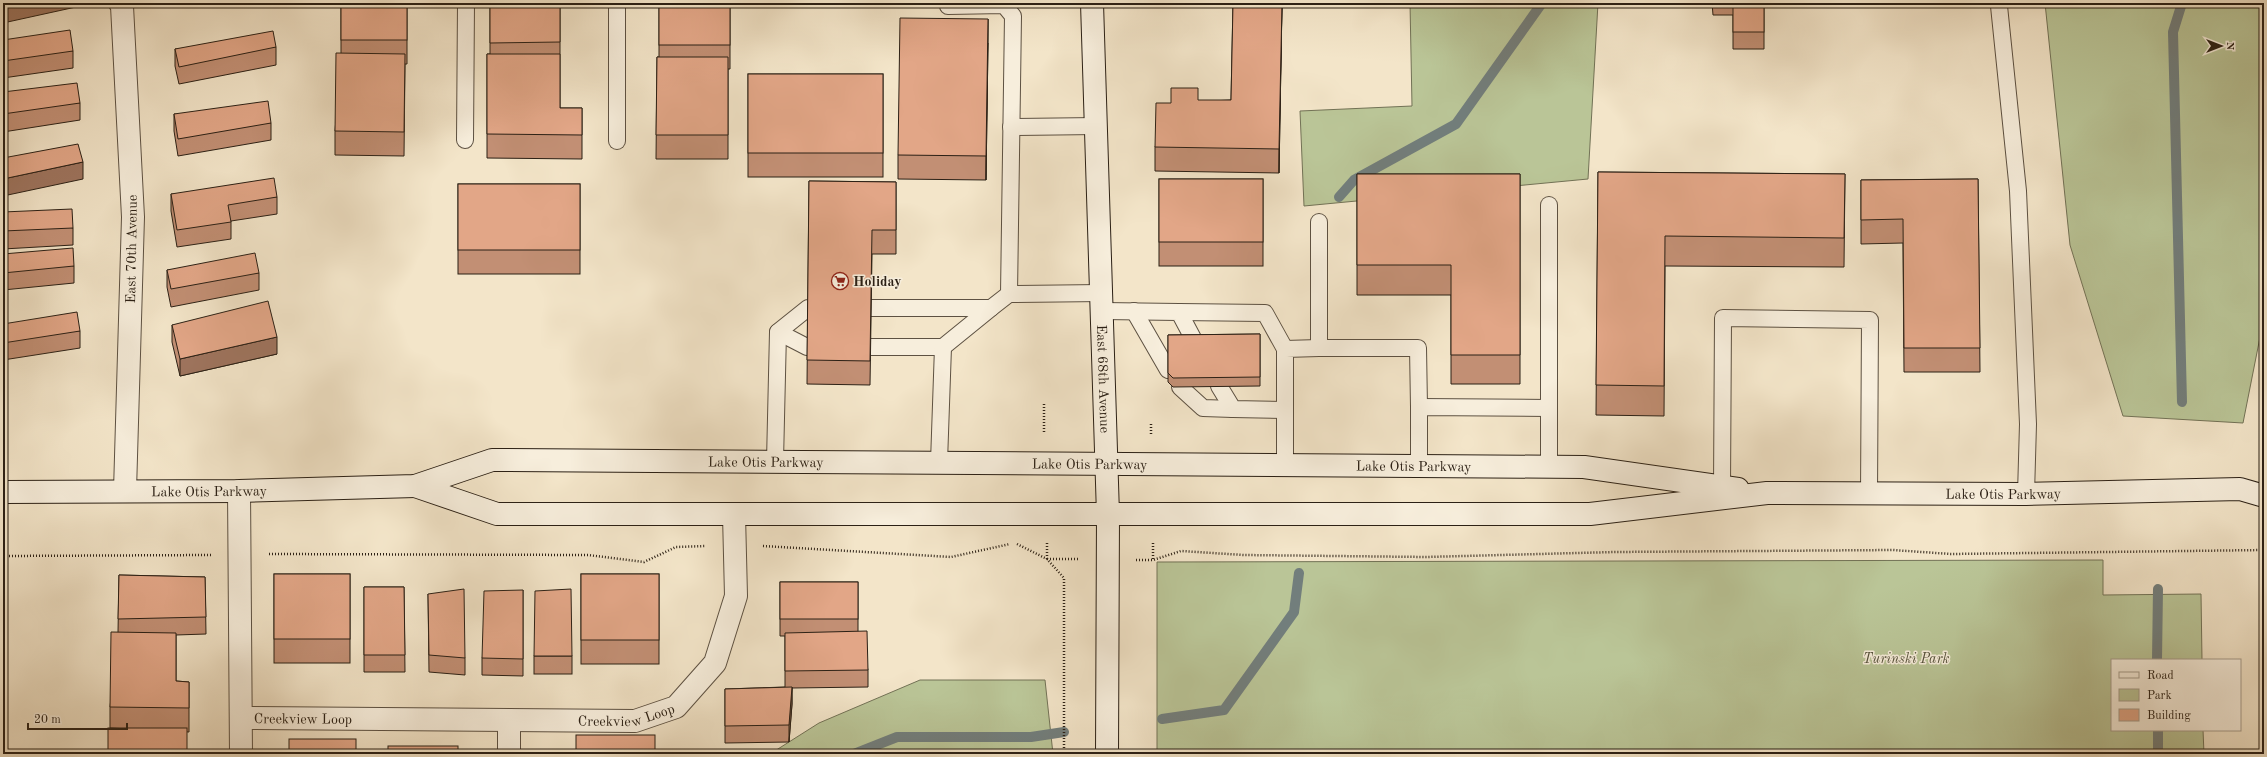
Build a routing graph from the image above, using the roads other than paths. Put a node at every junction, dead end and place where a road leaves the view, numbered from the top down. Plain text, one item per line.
1 (466, 3) edge
2 (617, 3) edge
3 (948, 3) edge
4 (1092, 3) edge
5 (121, 4) edge
6 (1999, 6) dead end
7 (1011, 126) junction
8 (1097, 126) junction
9 (465, 140) dead end
10 (617, 141) dead end
11 (1549, 205) dead end
12 (1319, 222) dead end
13 (1009, 294) junction
14 (1102, 302) junction
15 (808, 308) edge
16 (871, 308) edge
17 (991, 308) junction
18 (1134, 311) junction
19 (1179, 312) junction
20 (778, 332) junction
21 (1196, 344) edge
22 (807, 347) edge
23 (870, 347) edge
24 (943, 347) junction
25 (1319, 348) junction
26 (1285, 349) junction
27 (1168, 370) edge
28 (1219, 386) edge
29 (1180, 387) edge
30 (1419, 407) junction
31 (1549, 408) junction
32 (1233, 409) junction
33 (1285, 410) junction
34 (775, 462) junction
35 (939, 462) junction
36 (1106, 463) junction
37 (1285, 465) junction
38 (1420, 466) junction
39 (1549, 466) junction
40 (2264, 480) edge
41 (415, 486) junction
42 (1722, 487) junction
43 (2240, 489) junction
44 (125, 491) junction
45 (238, 491) junction
46 (3, 492) edge
47 (1767, 493) junction
48 (1869, 494) junction
49 (2026, 494) junction
50 (2264, 496) edge
51 (734, 515) junction
52 (1108, 515) junction
53 (241, 718) junction
54 (509, 720) junction
55 (241, 754) edge
56 (509, 754) edge
57 (1107, 754) edge

1 - 9 lane
2 - 10 lane
3 - 7 lane
4 - 8 main road, East 68th Avenue
5 - 44 main road, East 70th Avenue
6 - 49 lane
7 - 8 lane
7 - 13 lane
8 - 14 main road, East 68th Avenue
11 - 31 lane
12 - 25 lane
13 - 14 lane
13 - 17 lane
14 - 18 lane
14 - 36 main road, East 68th Avenue
15 - 20 lane
16 - 17 lane
17 - 24 lane
18 - 19 lane
18 - 27 lane
19 - 21 lane
19 - 26 lane
20 - 22 lane
20 - 34 lane
23 - 24 lane
24 - 35 lane
25 - 26 lane
25 - 30 lane
26 - 33 lane
28 - 32 lane
29 - 32 lane
30 - 31 lane
30 - 38 lane
31 - 39 lane
32 - 33 lane
33 - 37 lane
34 - 35 main road, Lake Otis Parkway
34 - 41 main road, Lake Otis Parkway
35 - 36 main road, Lake Otis Parkway
36 - 37 main road, Lake Otis Parkway
36 - 52 main road, East 68th Avenue
37 - 38 main road, Lake Otis Parkway
38 - 39 main road, Lake Otis Parkway
39 - 42 main road, Lake Otis Parkway
40 - 43 main road, Lake Otis Parkway
41 - 45 main road, Lake Otis Parkway
41 - 51 main road, Lake Otis Parkway
42 - 47 main road, Lake Otis Parkway
42 - 48 lane
43 - 49 main road, Lake Otis Parkway
43 - 50 main road, Lake Otis Parkway
44 - 45 main road, Lake Otis Parkway
44 - 46 main road, Lake Otis Parkway
45 - 53 main road, Creekview Loop
47 - 48 main road, Lake Otis Parkway
47 - 52 main road, Lake Otis Parkway
48 - 49 main road, Lake Otis Parkway
51 - 52 main road, Lake Otis Parkway
51 - 54 main road, Creekview Loop
52 - 57 main road, East 68th Avenue
53 - 54 main road, Creekview Loop
53 - 55 main road, Creekview Loop
54 - 56 main road

